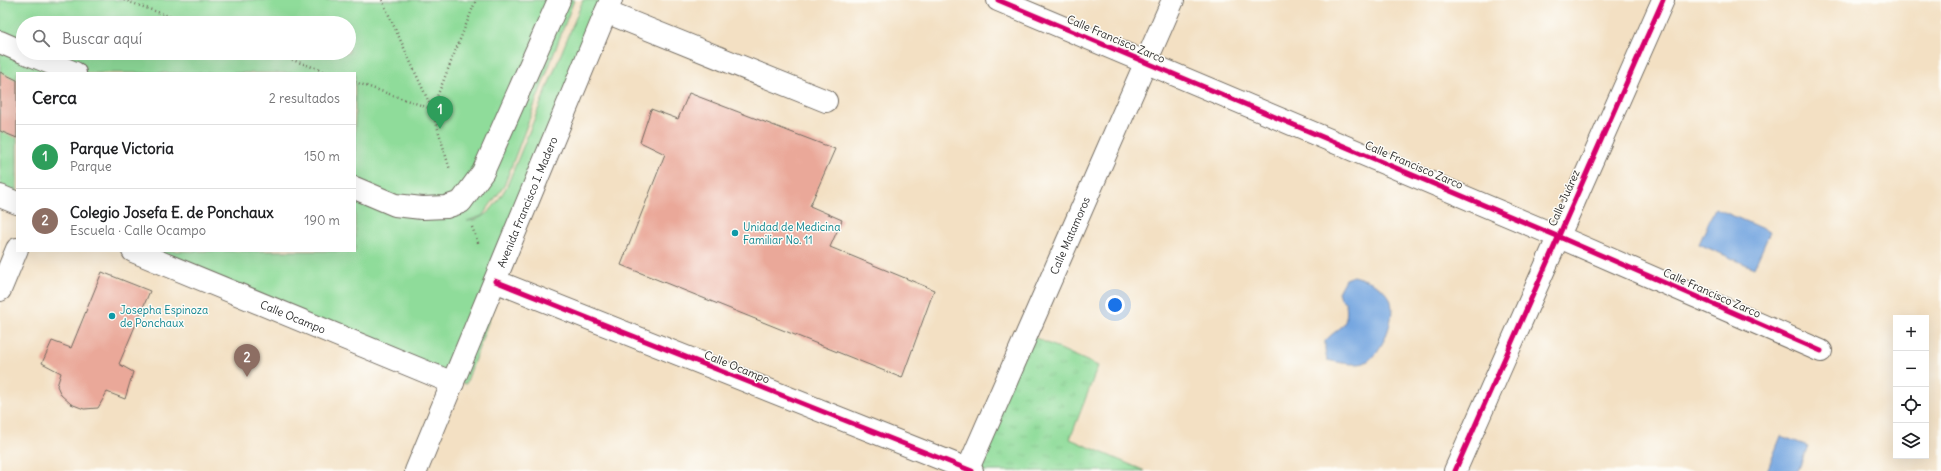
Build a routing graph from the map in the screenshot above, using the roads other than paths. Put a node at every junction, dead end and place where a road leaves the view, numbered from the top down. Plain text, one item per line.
1 (559, 0) edge
2 (998, 0) edge
3 (1173, 0) edge
4 (1663, 0) edge
5 (608, 6) edge
6 (0, 42) edge
7 (16, 49) edge
8 (43, 60) edge
9 (1145, 62) junction
10 (73, 72) edge
11 (826, 101) dead end
12 (356, 188) edge
13 (0, 196) edge
14 (16, 203) edge
15 (1558, 236) junction
16 (16, 251) edge
17 (135, 252) edge
18 (495, 281) junction
19 (0, 290) edge
20 (1821, 352) dead end
21 (453, 383) junction
22 (969, 470) edge
23 (416, 471) edge
24 (1455, 471) edge

1 - 12 street
2 - 9 street, Calle Francisco Zarco
3 - 9 street, Calle Matamoros
4 - 15 street, Calle Juárez
5 - 11 street
5 - 18 street, Avenida Francisco I. Madero
6 - 7 street
8 - 10 street
9 - 15 street, Calle Francisco Zarco
9 - 22 street, Calle Matamoros
13 - 14 street
15 - 20 street, Calle Francisco Zarco
15 - 24 street, Calle Juárez
16 - 19 street
17 - 21 street, Calle Ocampo
18 - 21 street, Avenida Francisco I. Madero
18 - 22 street, Calle Ocampo
21 - 23 street, Avenida Francisco I. Madero

